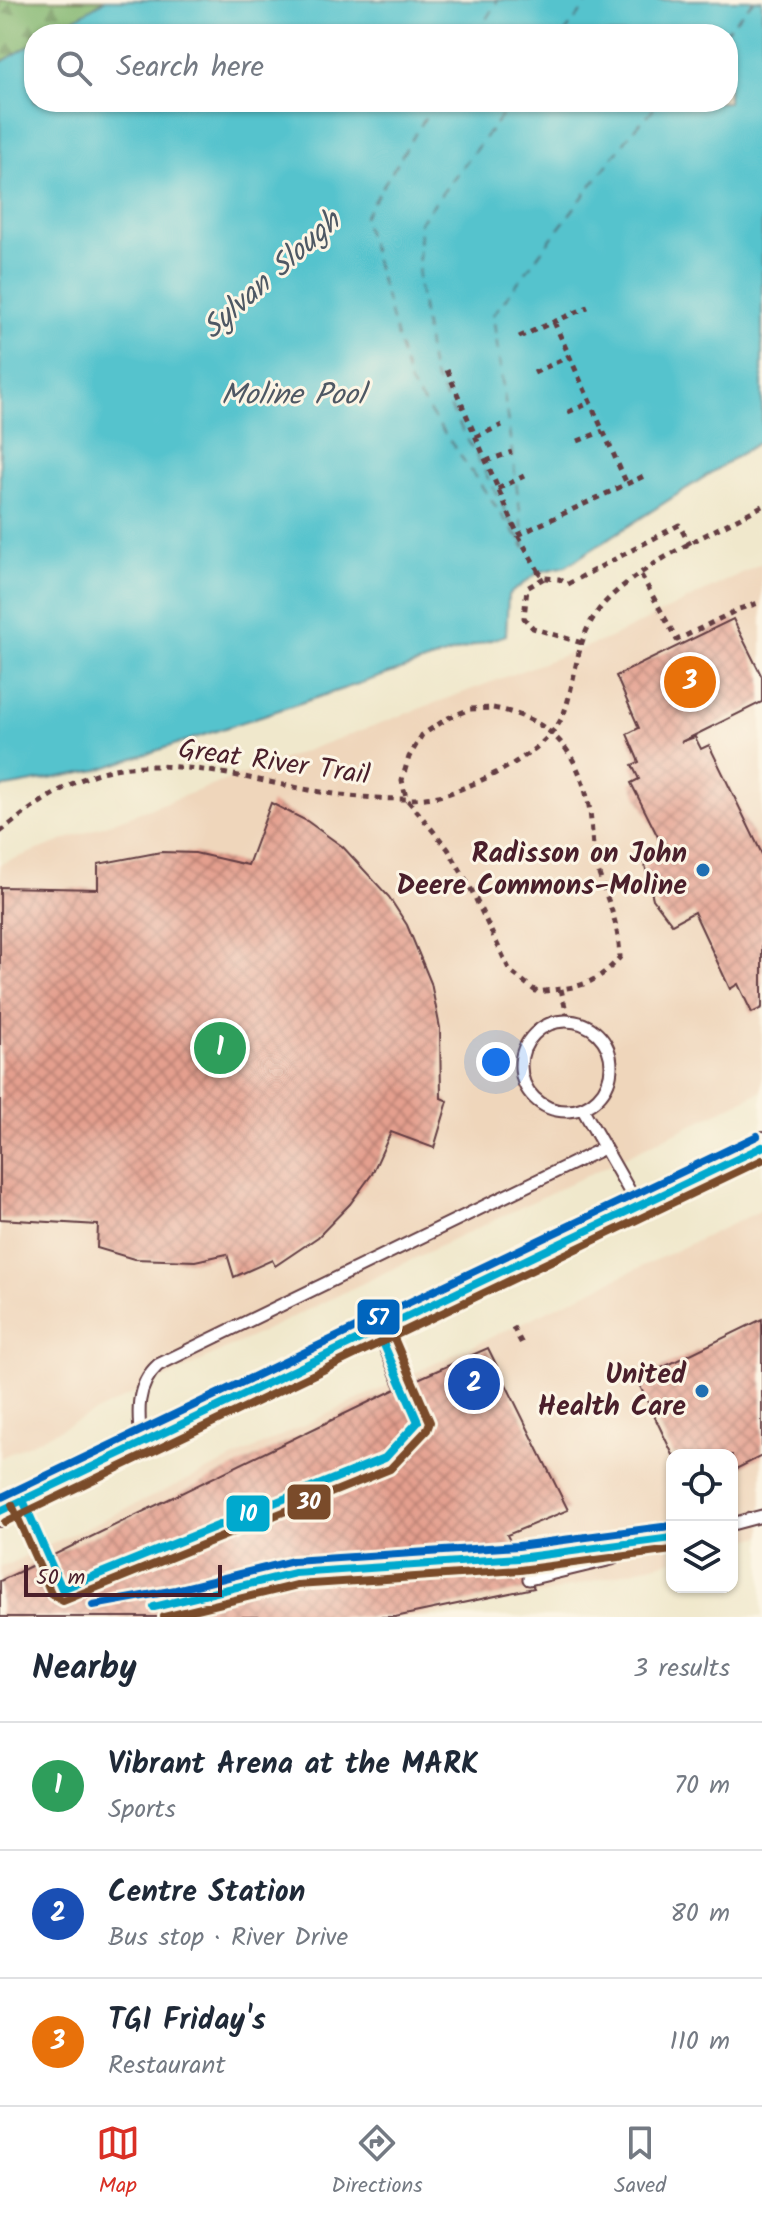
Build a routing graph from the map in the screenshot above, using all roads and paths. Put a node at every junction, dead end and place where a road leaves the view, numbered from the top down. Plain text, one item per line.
1 (588, 307) dead end
2 (554, 322) junction
3 (519, 337) dead end
4 (569, 356) junction
5 (447, 370) dead end
6 (534, 373) dead end
7 (590, 403) junction
8 (568, 412) dead end
9 (502, 425) dead end
10 (603, 431) junction
11 (476, 437) junction
12 (578, 441) dead end
13 (512, 452) dead end
14 (486, 461) junction
15 (648, 474) dead end
16 (524, 476) dead end
17 (627, 484) junction
18 (498, 489) junction
19 (762, 506) edge
20 (518, 535) junction
21 (690, 545) junction
22 (641, 575) junction
23 (544, 578) junction
24 (762, 602) edge
25 (582, 643) junction
26 (551, 730) junction
27 (406, 798) junction
28 (0, 832) edge
29 (561, 989) junction
30 (568, 1020) junction
31 (582, 1108) junction
32 (762, 1147) edge
33 (604, 1148) junction
34 (638, 1206) junction
35 (513, 1327) dead end
36 (377, 1329) junction
37 (524, 1348) dead end
38 (402, 1386) dead end
39 (141, 1444) junction
40 (0, 1511) edge
41 (762, 1516) edge
42 (738, 1522) edge
43 (666, 1539) edge
44 (643, 1543) junction
45 (519, 1558) dead end
46 (529, 1579) dead end

1 - 2 path
2 - 3 path
2 - 4 path
4 - 6 path
4 - 7 path
5 - 11 path
7 - 8 path
7 - 10 path
9 - 11 path
10 - 12 path
10 - 17 path
11 - 14 path
13 - 14 path
14 - 18 path
15 - 17 path
16 - 18 path
17 - 20 path
18 - 20 path
19 - 21 path, Great River Trail
20 - 23 path
21 - 22 path, Great River Trail
21 - 23 path
22 - 24 path
22 - 25 path, Great River Trail
23 - 25 path
25 - 26 path, Great River Trail
26 - 27 path, Great River Trail
26 - 27 path
26 - 29 path
27 - 28 path, Great River Trail
27 - 29 path
29 - 30 path
30 - 31 lane
30 - 31 lane
31 - 33 lane
32 - 34 main road
33 - 34 lane
33 - 39 lane
34 - 36 main road
35 - 37 path
36 - 38 lane
36 - 39 main road
39 - 40 main road
41 - 42 lane
43 - 44 lane
44 - 45 lane
44 - 46 lane

